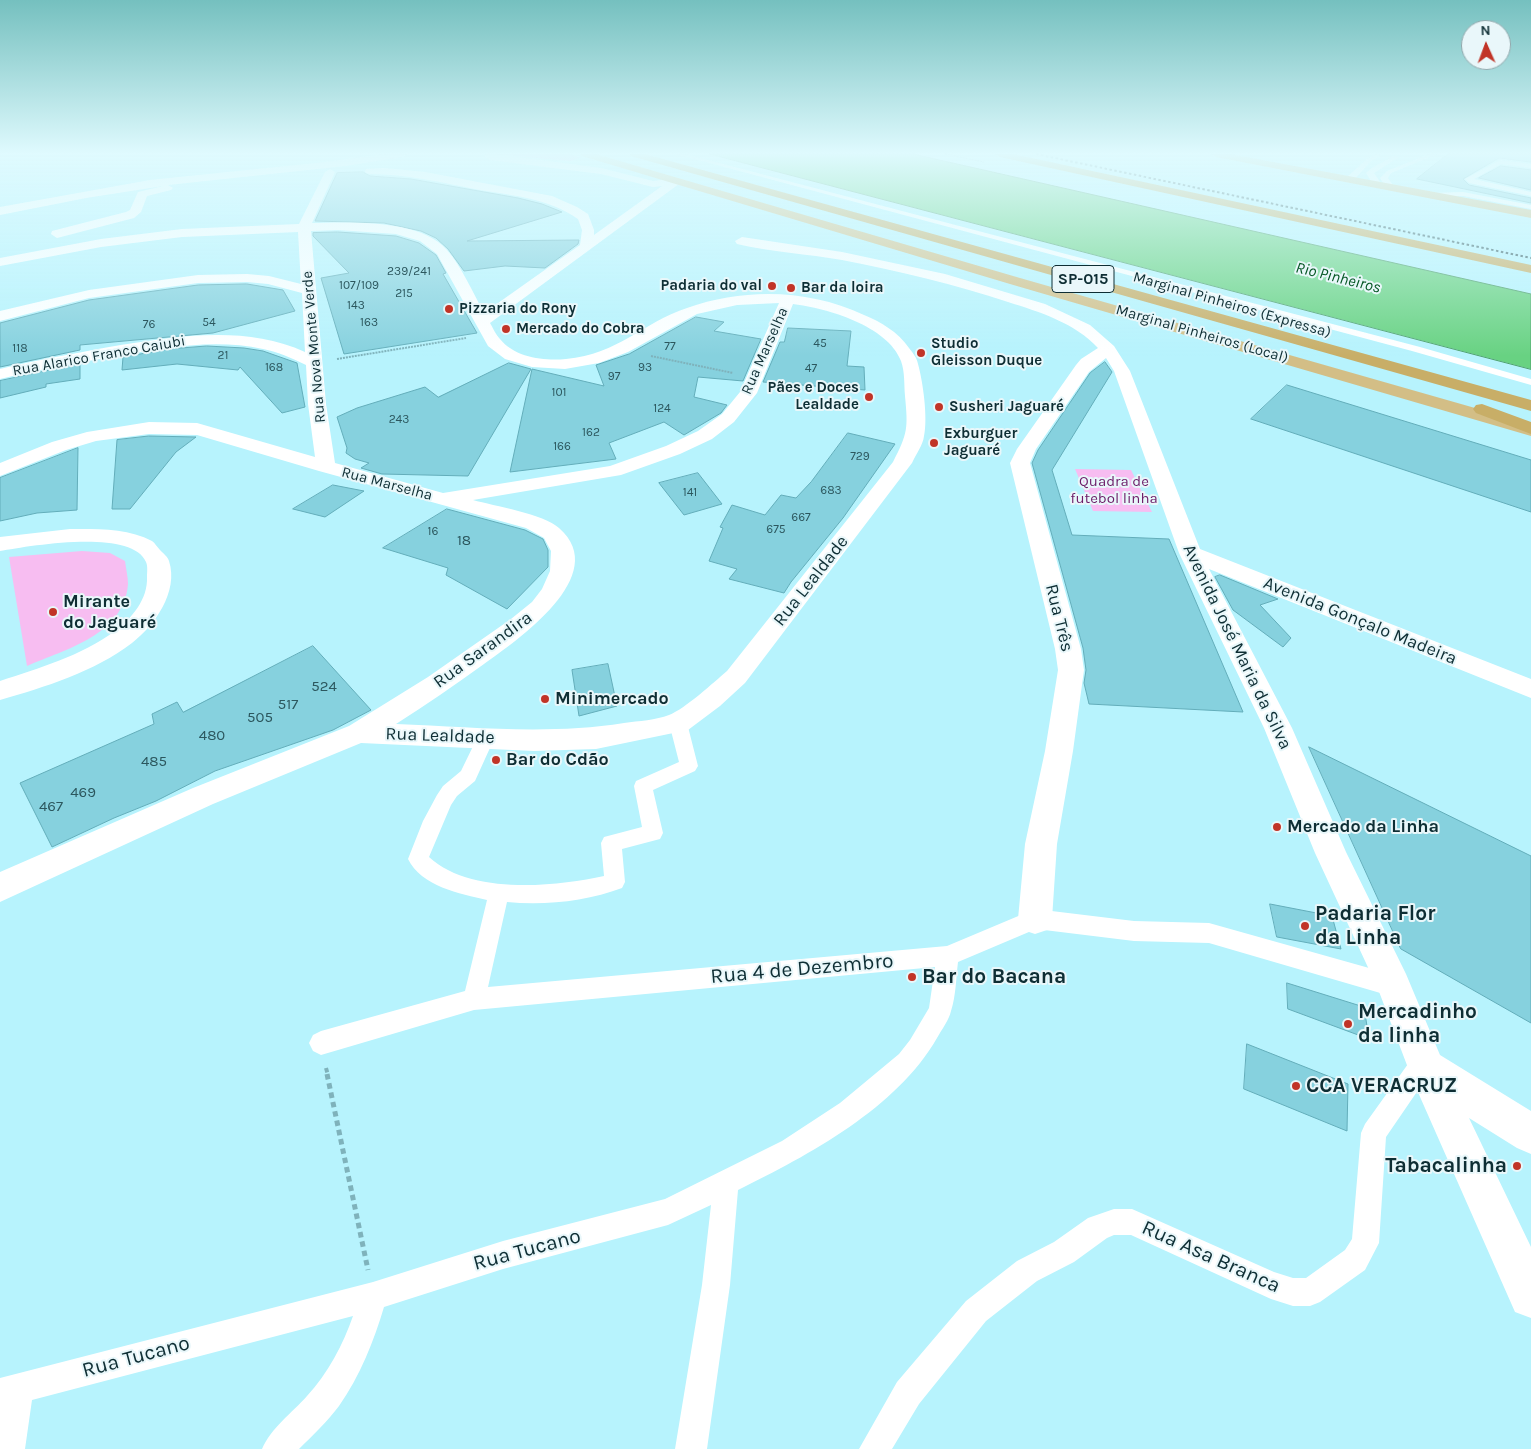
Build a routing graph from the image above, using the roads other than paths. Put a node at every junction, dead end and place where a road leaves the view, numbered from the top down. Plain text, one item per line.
1 (105, 222) edge
2 (306, 222) edge
3 (585, 222) edge
4 (619, 222) edge
5 (816, 222) edge
6 (877, 222) edge
7 (934, 222) edge
8 (1312, 222) edge
9 (304, 227) junction
10 (903, 229) junction
11 (42, 238) dead end
12 (742, 241) dead end
13 (587, 245) junction
14 (0, 262) edge
15 (1531, 269) edge
16 (309, 291) junction
17 (788, 299) junction
18 (0, 316) edge
19 (486, 328) junction
20 (1108, 349) junction
21 (314, 363) junction
22 (0, 374) edge
23 (1531, 382) edge
24 (1531, 406) edge
25 (1531, 429) edge
26 (326, 467) junction
27 (0, 470) edge
28 (443, 499) junction
29 (0, 544) edge
30 (1190, 553) junction
31 (1531, 689) edge
32 (0, 691) edge
33 (678, 722) junction
34 (359, 733) junction
35 (485, 738) junction
36 (0, 888) edge
37 (499, 894) junction
38 (1034, 919) junction
39 (948, 956) junction
40 (1394, 986) junction
41 (474, 998) junction
42 (320, 1043) road end
43 (1426, 1068) junction
44 (1531, 1134) edge
45 (726, 1183) junction
46 (373, 1296) junction
47 (1531, 1296) edge
48 (9, 1390) edge
49 (8, 1449) edge
50 (278, 1449) edge
51 (691, 1449) edge
52 (875, 1449) edge

1 - 11 street
2 - 9 street
3 - 13 street
4 - 13 street
5 - 25 highway, Marginal Pinheiros (Local)
6 - 10 highway, Marginal Pinheiros (Expressa) / SP-015
7 - 23 lane
8 - 15 highway
9 - 14 street, Rua Lealdade
9 - 16 street, Rua Nova Monte Verde
9 - 19 street, Rua Lealdade
10 - 24 highway, Marginal Pinheiros (Expressa) / SP-015
10 - 25 highway
12 - 20 street, Avenida José Maria da Silva
13 - 19 street
16 - 18 street
16 - 21 street, Rua Nova Monte Verde
17 - 19 street, Rua Lealdade
17 - 28 street, Rua Marselha
17 - 33 street, Rua Lealdade
20 - 30 street, Avenida José Maria da Silva
20 - 38 street, Rua Três
21 - 22 street, Rua Alarico Franco Caiubi
21 - 26 street, Rua Nova Monte Verde
26 - 27 street, Rua Marselha
26 - 28 street, Rua Marselha
28 - 34 street, Rua Sarandira
29 - 32 street
30 - 31 street, Avenida Gonçalo Madeira
30 - 40 street, Avenida José Maria da Silva
33 - 35 street, Rua Lealdade
33 - 37 lane
34 - 35 street, Rua Lealdade
34 - 36 street, Rua Lealdade
35 - 37 lane
37 - 41 lane
38 - 39 lane, Rua 4 de Dezembro
38 - 40 lane
39 - 41 lane, Rua 4 de Dezembro
39 - 45 lane, Rua Tucano
40 - 43 street, Avenida José Maria da Silva
41 - 42 lane, Rua 4 de Dezembro
43 - 44 street
43 - 47 street, Avenida José Maria da Silva
43 - 52 lane, Rua Asa Branca
45 - 46 lane, Rua Tucano
45 - 51 lane
46 - 48 lane, Rua Tucano
46 - 50 lane
48 - 49 lane

